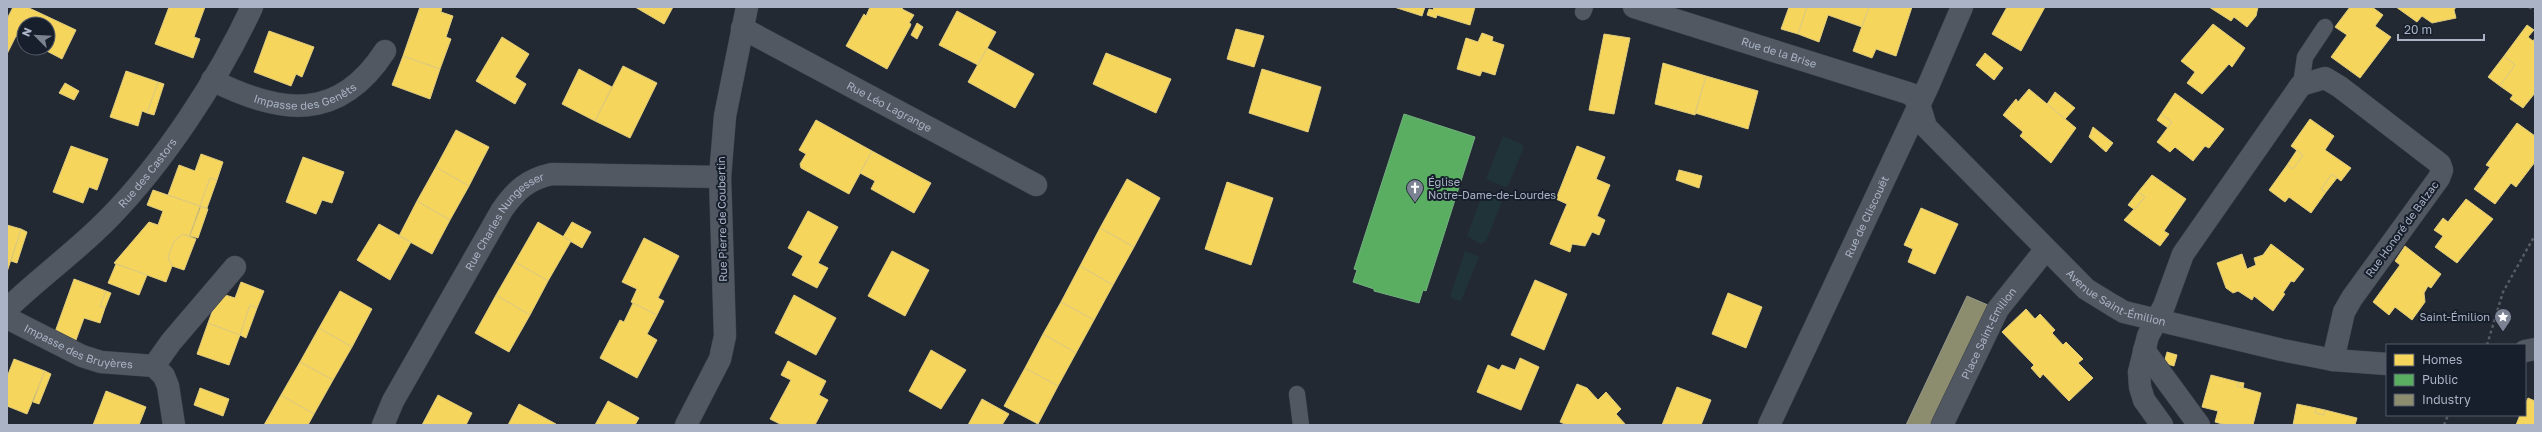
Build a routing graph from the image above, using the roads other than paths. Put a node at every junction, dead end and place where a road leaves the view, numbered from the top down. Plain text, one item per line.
1 (252, 7) edge
2 (747, 7) edge
3 (1634, 7) edge
4 (1962, 7) edge
5 (2324, 27) dead end
6 (742, 28) junction
7 (385, 51) dead end
8 (212, 80) junction
9 (2300, 85) junction
10 (1919, 104) junction
11 (720, 176) junction
12 (1036, 185) dead end
13 (2046, 249) junction
14 (235, 267) dead end
15 (7, 309) edge
16 (7, 318) edge
17 (2156, 319) junction
18 (2144, 350) junction
19 (2333, 360) junction
20 (2386, 364) edge
21 (154, 366) junction
22 (1297, 394) dead end
23 (174, 425) edge
24 (382, 425) edge
25 (686, 425) edge
26 (1301, 425) edge
27 (1769, 425) edge
28 (1942, 425) edge
29 (2162, 425) edge
30 (2199, 425) edge

1 - 8 street, Rue des Castors
2 - 6 street, Rue Pierre de Coubertin
3 - 10 street, Rue de la Brise
4 - 10 street, Rue de Cliscouët
5 - 9 lane
6 - 11 street, Rue Pierre de Coubertin
6 - 12 street, Rue Léo Lagrange
7 - 8 street, Impasse des Genêts
8 - 15 street, Rue des Castors
9 - 17 street
9 - 19 street, Rue Honoré de Balzac
10 - 13 street, Avenue Saint-Émilion
10 - 27 street, Rue de Cliscouët
11 - 24 street, Rue Charles Nungesser
11 - 25 street, Rue Pierre de Coubertin
13 - 17 street, Avenue Saint-Émilion
13 - 28 street, Place Saint-Emilion
14 - 21 street
16 - 21 street, Impasse des Bruyères
17 - 18 street
17 - 19 street, Avenue Saint-Émilion
18 - 29 street
18 - 30 street
19 - 20 street, Avenue Saint-Émilion
21 - 23 street
22 - 26 lane

